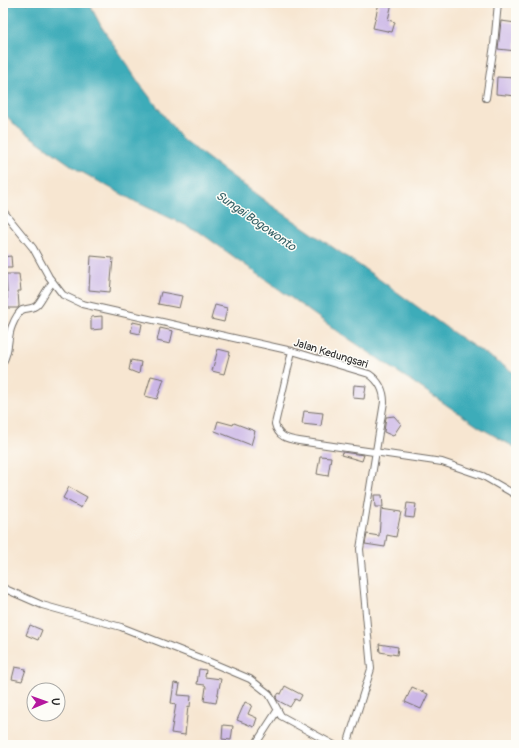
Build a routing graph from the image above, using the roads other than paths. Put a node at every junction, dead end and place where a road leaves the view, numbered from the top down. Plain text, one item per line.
1 (498, 3) edge
2 (486, 98) dead end
3 (3, 211) edge
4 (53, 282) junction
5 (292, 351) junction
6 (3, 362) edge
7 (376, 452) junction
8 (516, 495) edge
9 (3, 588) edge
10 (277, 711) junction
11 (255, 745) edge
12 (334, 745) edge
13 (347, 745) edge

1 - 2 street
3 - 4 street, Jalan Kedungsari
4 - 5 street, Jalan Kedungsari
4 - 6 street
5 - 7 street, Jalan Kedungsari
5 - 7 street
7 - 8 street
7 - 13 street, Jalan Kedungsari
9 - 10 street
10 - 11 street
10 - 12 street

